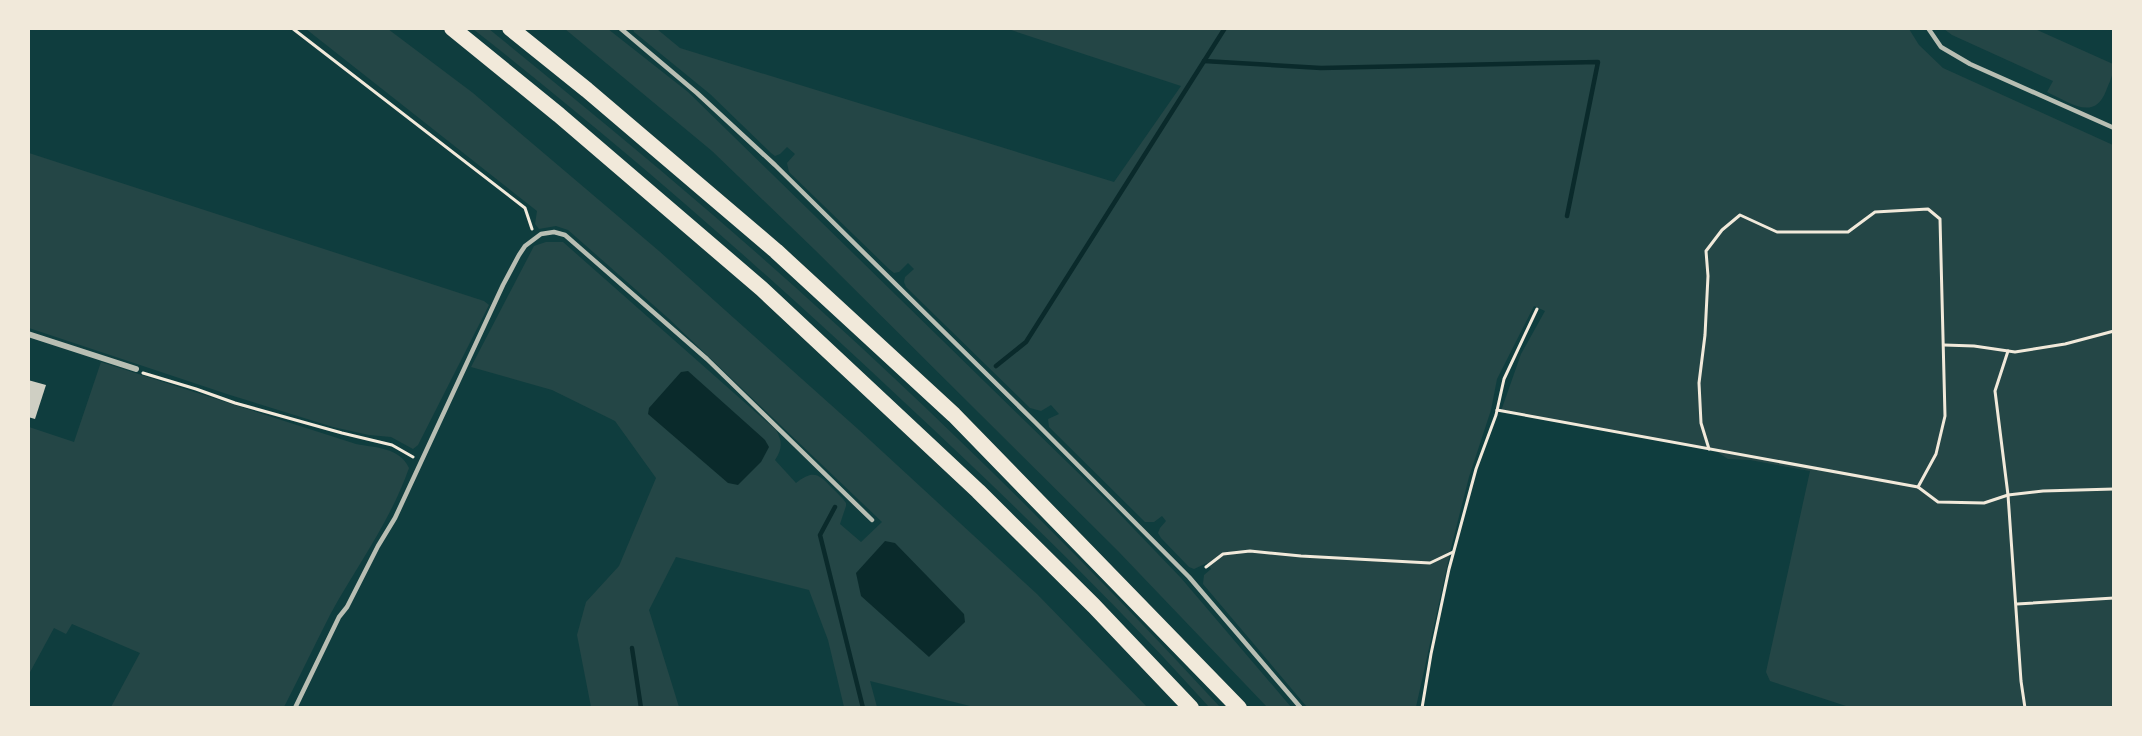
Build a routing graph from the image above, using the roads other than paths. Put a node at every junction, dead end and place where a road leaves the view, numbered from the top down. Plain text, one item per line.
1 (452, 28) edge
2 (510, 28) edge
3 (620, 28) edge
4 (1928, 28) edge
5 (2114, 128) edge
6 (28, 334) edge
7 (136, 369) road end
8 (872, 520) dead end
9 (295, 708) edge
10 (1191, 708) edge
11 (1239, 708) edge
12 (1300, 708) edge

1 - 10 highway
2 - 11 highway
3 - 12 lane
4 - 5 lane
6 - 7 street
8 - 9 lane

